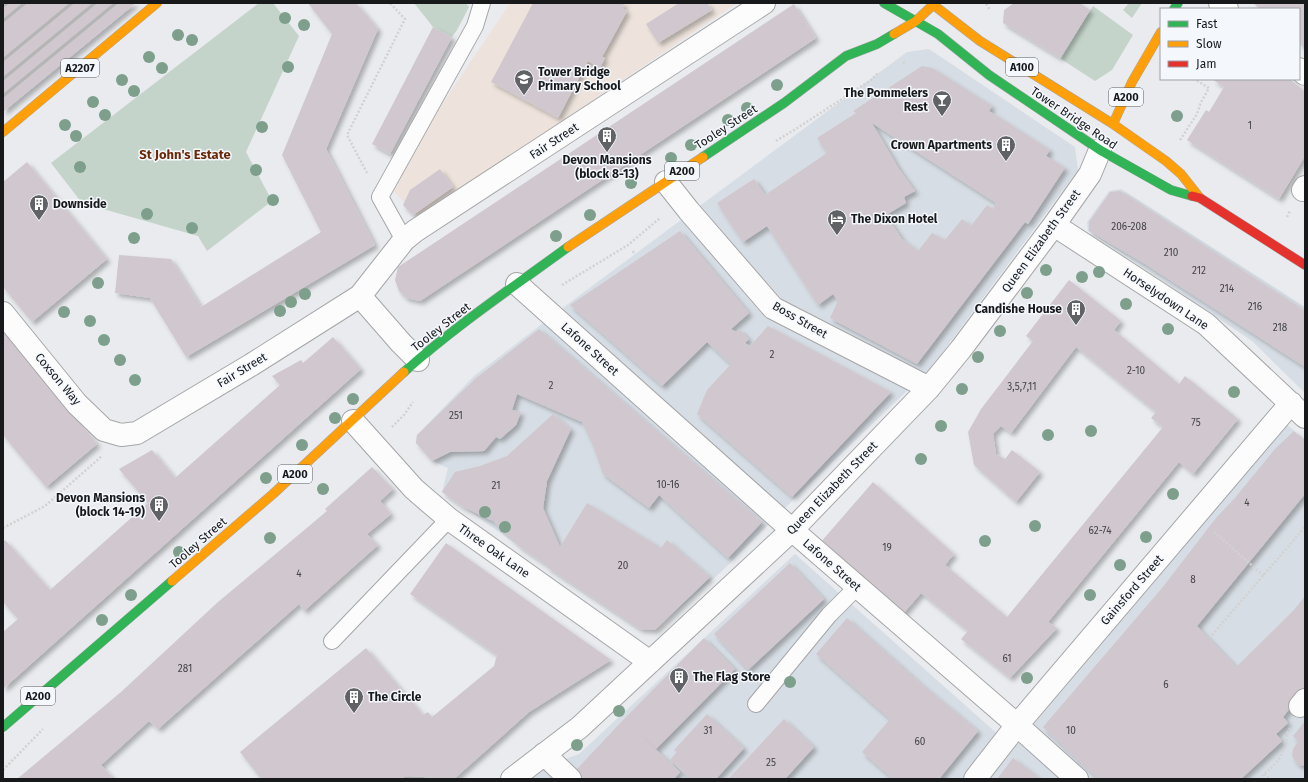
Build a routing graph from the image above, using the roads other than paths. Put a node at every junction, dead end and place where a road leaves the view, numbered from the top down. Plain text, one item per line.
1 (157, 3) edge
2 (482, 3) edge
3 (764, 3) edge
4 (884, 3) edge
5 (934, 4) edge
6 (916, 21) junction
7 (1160, 34) edge
8 (1113, 124) junction
9 (3, 132) edge
10 (1100, 150) junction
11 (666, 182) junction
12 (1200, 198) junction
13 (1054, 225) junction
14 (404, 240) junction
15 (1305, 264) edge
16 (517, 284) junction
17 (360, 296) junction
18 (3, 312) edge
19 (418, 360) junction
20 (929, 388) junction
21 (1298, 410) edge
22 (353, 421) junction
23 (121, 435) joint
24 (449, 519) junction
25 (792, 530) junction
26 (857, 587) junction
27 (332, 641) dead end
28 (650, 662) junction
29 (756, 704) dead end
30 (1017, 725) junction
31 (3, 727) edge
32 (544, 754) junction
33 (512, 779) edge
34 (570, 779) edge
35 (975, 779) edge
36 (1077, 779) edge

1 - 9 main road, A2207
2 - 14 lane
3 - 14 street, Fair Street
4 - 6 main road, Tower Bridge Road / A100
5 - 6 main road, Tooley Street / A200
5 - 8 main road, Tower Bridge Road / A100
6 - 10 main road, Tower Bridge Road / A100
6 - 11 main road, Tooley Street / A200
7 - 8 main road, A200
8 - 12 main road, Tower Bridge Road / A100
10 - 12 main road, Tower Bridge Road / A100
10 - 13 street, Queen Elizabeth Street
11 - 16 main road, Tooley Street / A200
11 - 20 street, Boss Street
12 - 15 main road, Tower Bridge Road / A100
13 - 20 street, Queen Elizabeth Street
13 - 21 street, Horselydown Lane
14 - 17 street, Fair Street
16 - 19 main road, Tooley Street / A200
16 - 25 street, Lafone Street
17 - 19 street
17 - 23 street, Fair Street
18 - 23 street, Coxson Way
19 - 22 main road, Tooley Street / A200
20 - 25 street, Queen Elizabeth Street
21 - 30 street, Gainsford Street
22 - 24 street, Three Oak Lane
22 - 31 main road, Tooley Street / A200
24 - 27 lane
24 - 28 street, Three Oak Lane
25 - 26 street, Lafone Street
25 - 28 street, Queen Elizabeth Street
26 - 29 lane
26 - 30 street, Lafone Street
28 - 32 street, Queen Elizabeth Street
30 - 35 street, Gainsford Street
30 - 36 street, Lafone Street
32 - 33 street, Queen Elizabeth Street
32 - 34 street

